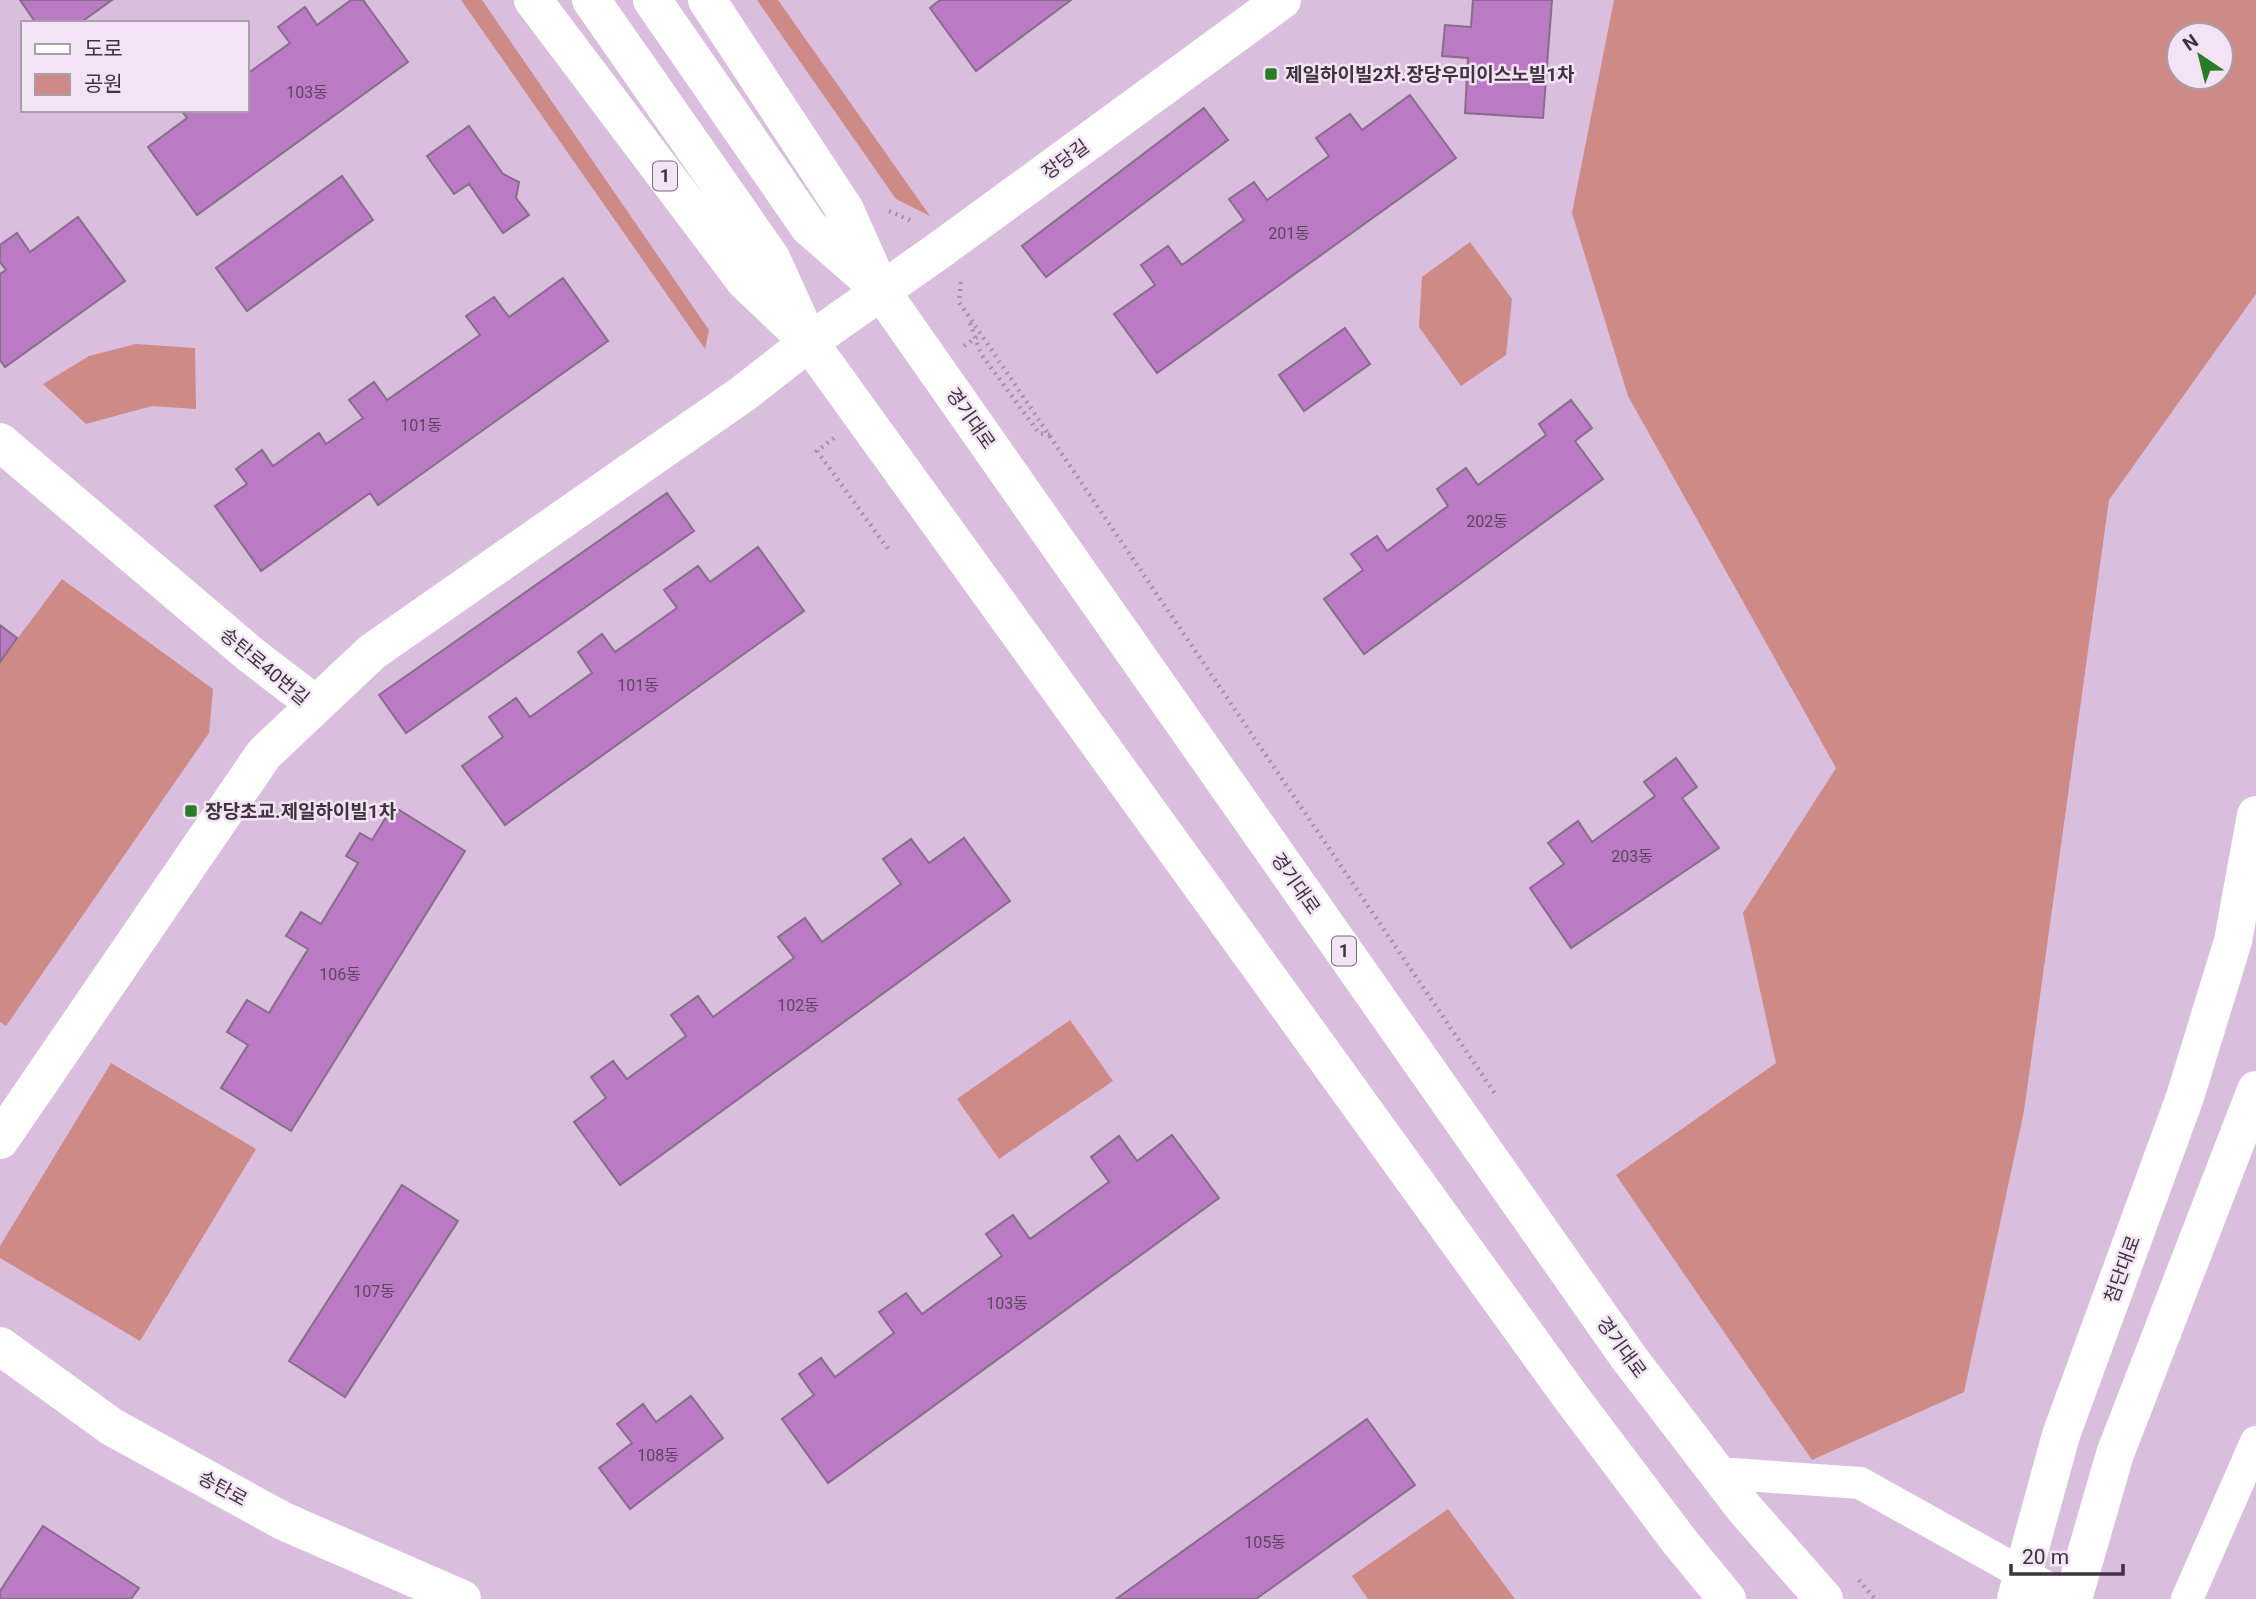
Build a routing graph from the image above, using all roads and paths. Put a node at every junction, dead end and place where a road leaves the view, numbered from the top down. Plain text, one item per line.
1 (533, 0) edge
2 (590, 0) edge
3 (652, 0) edge
4 (708, 0) edge
5 (1282, 0) edge
6 (881, 291) junction
7 (968, 317) dead end
8 (809, 342) junction
9 (958, 350) dead end
10 (839, 435) dead end
11 (1051, 435) junction
12 (0, 442) edge
13 (888, 549) dead end
14 (315, 704) junction
15 (2256, 815) edge
16 (2256, 1090) edge
17 (1496, 1096) dead end
18 (0, 1140) edge
19 (0, 1346) edge
20 (2256, 1442) edge
21 (1717, 1472) junction
22 (1858, 1579) dead end
23 (462, 1599) edge
24 (1727, 1599) edge
25 (1824, 1599) edge
26 (1875, 1599) edge
27 (2015, 1599) edge
28 (2068, 1599) edge
29 (2073, 1599) edge
30 (2188, 1599) edge

1 - 8 main road, 1
2 - 8 main road, 1
3 - 6 main road, 경기대로 / 1
4 - 6 main road, 경기대로
5 - 6 main road, 장당길
6 - 8 main road, 장당길
6 - 21 main road, 경기대로 / 1
7 - 11 path
8 - 14 main road, 장당길
8 - 24 main road, 1
9 - 11 path
10 - 13 path
11 - 17 path
12 - 14 main road, 송탄로40번길
14 - 18 main road, 송탄로40번길
15 - 27 main road, 첨단대로
16 - 29 main road
19 - 23 main road, 송탄로
20 - 30 street
21 - 25 main road, 경기대로 / 1
21 - 28 street
22 - 26 path

